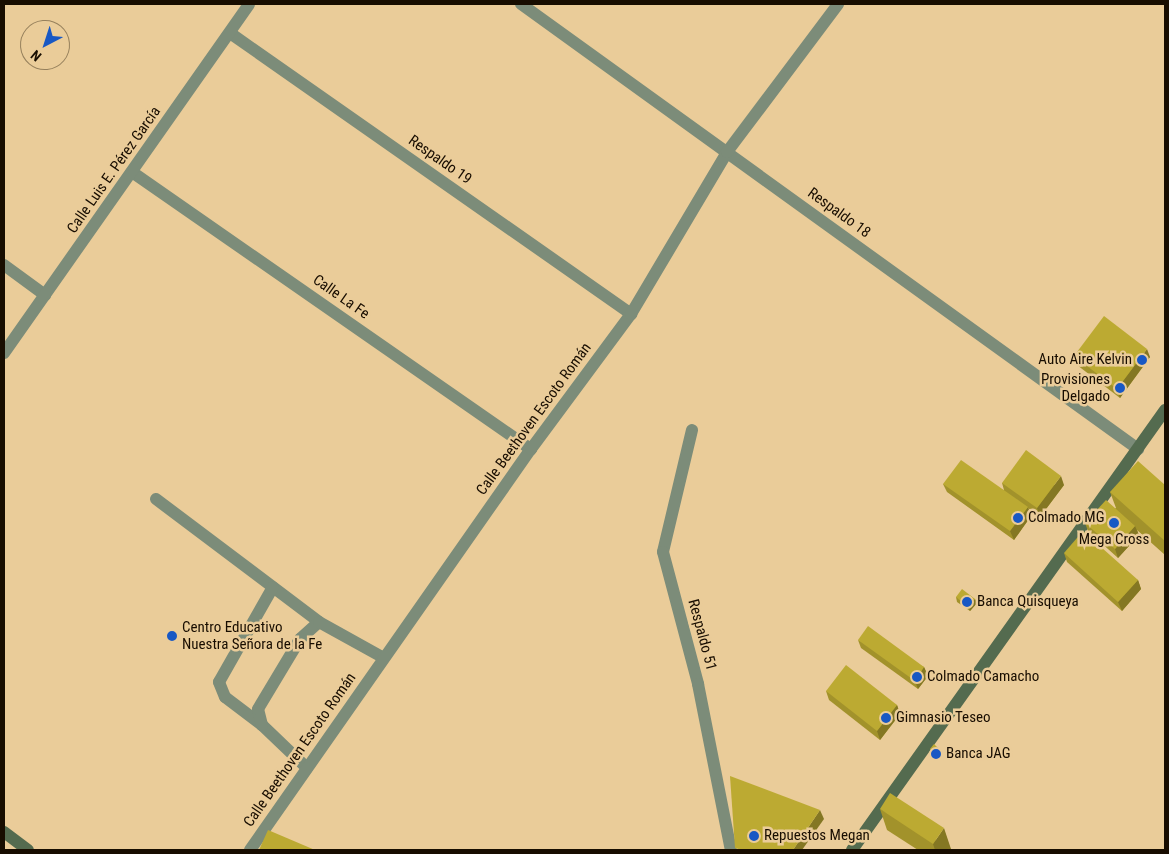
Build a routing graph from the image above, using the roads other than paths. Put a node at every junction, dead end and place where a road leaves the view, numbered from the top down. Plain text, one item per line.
1 (249, 4) edge
2 (520, 4) edge
3 (838, 4) edge
4 (230, 33) junction
5 (727, 152) junction
6 (132, 172) junction
7 (4, 266) edge
8 (45, 295) junction
9 (631, 314) junction
10 (4, 353) edge
11 (1165, 410) edge
12 (692, 430) dead end
13 (531, 449) junction
14 (1138, 449) junction
15 (156, 499) dead end
16 (273, 587) junction
17 (319, 622) junction
18 (384, 658) junction
19 (262, 725) junction
20 (308, 768) junction
21 (4, 832) edge
22 (28, 850) edge
23 (250, 850) edge
24 (731, 850) edge
25 (852, 850) edge

1 - 4 street, Calle Luis E. Pérez García
2 - 5 street, Respaldo 18
3 - 5 street, Calle Beethoven Escoto Román
4 - 6 street, Calle Luis E. Pérez García
4 - 9 street, Respaldo 19
5 - 9 street, Calle Beethoven Escoto Román
5 - 14 street, Respaldo 18
6 - 8 street, Calle Luis E. Pérez García
6 - 13 street, Calle La Fe
7 - 8 street
8 - 10 street, Calle Luis E. Pérez García
9 - 13 street, Calle Beethoven Escoto Román
11 - 14 street
12 - 24 street, Respaldo 51
13 - 18 street, Calle Beethoven Escoto Román
14 - 25 street
15 - 16 street
16 - 17 street
16 - 19 street
17 - 18 street
17 - 19 street
18 - 20 street, Calle Beethoven Escoto Román
19 - 20 street
20 - 23 street, Calle Beethoven Escoto Román
21 - 22 street

